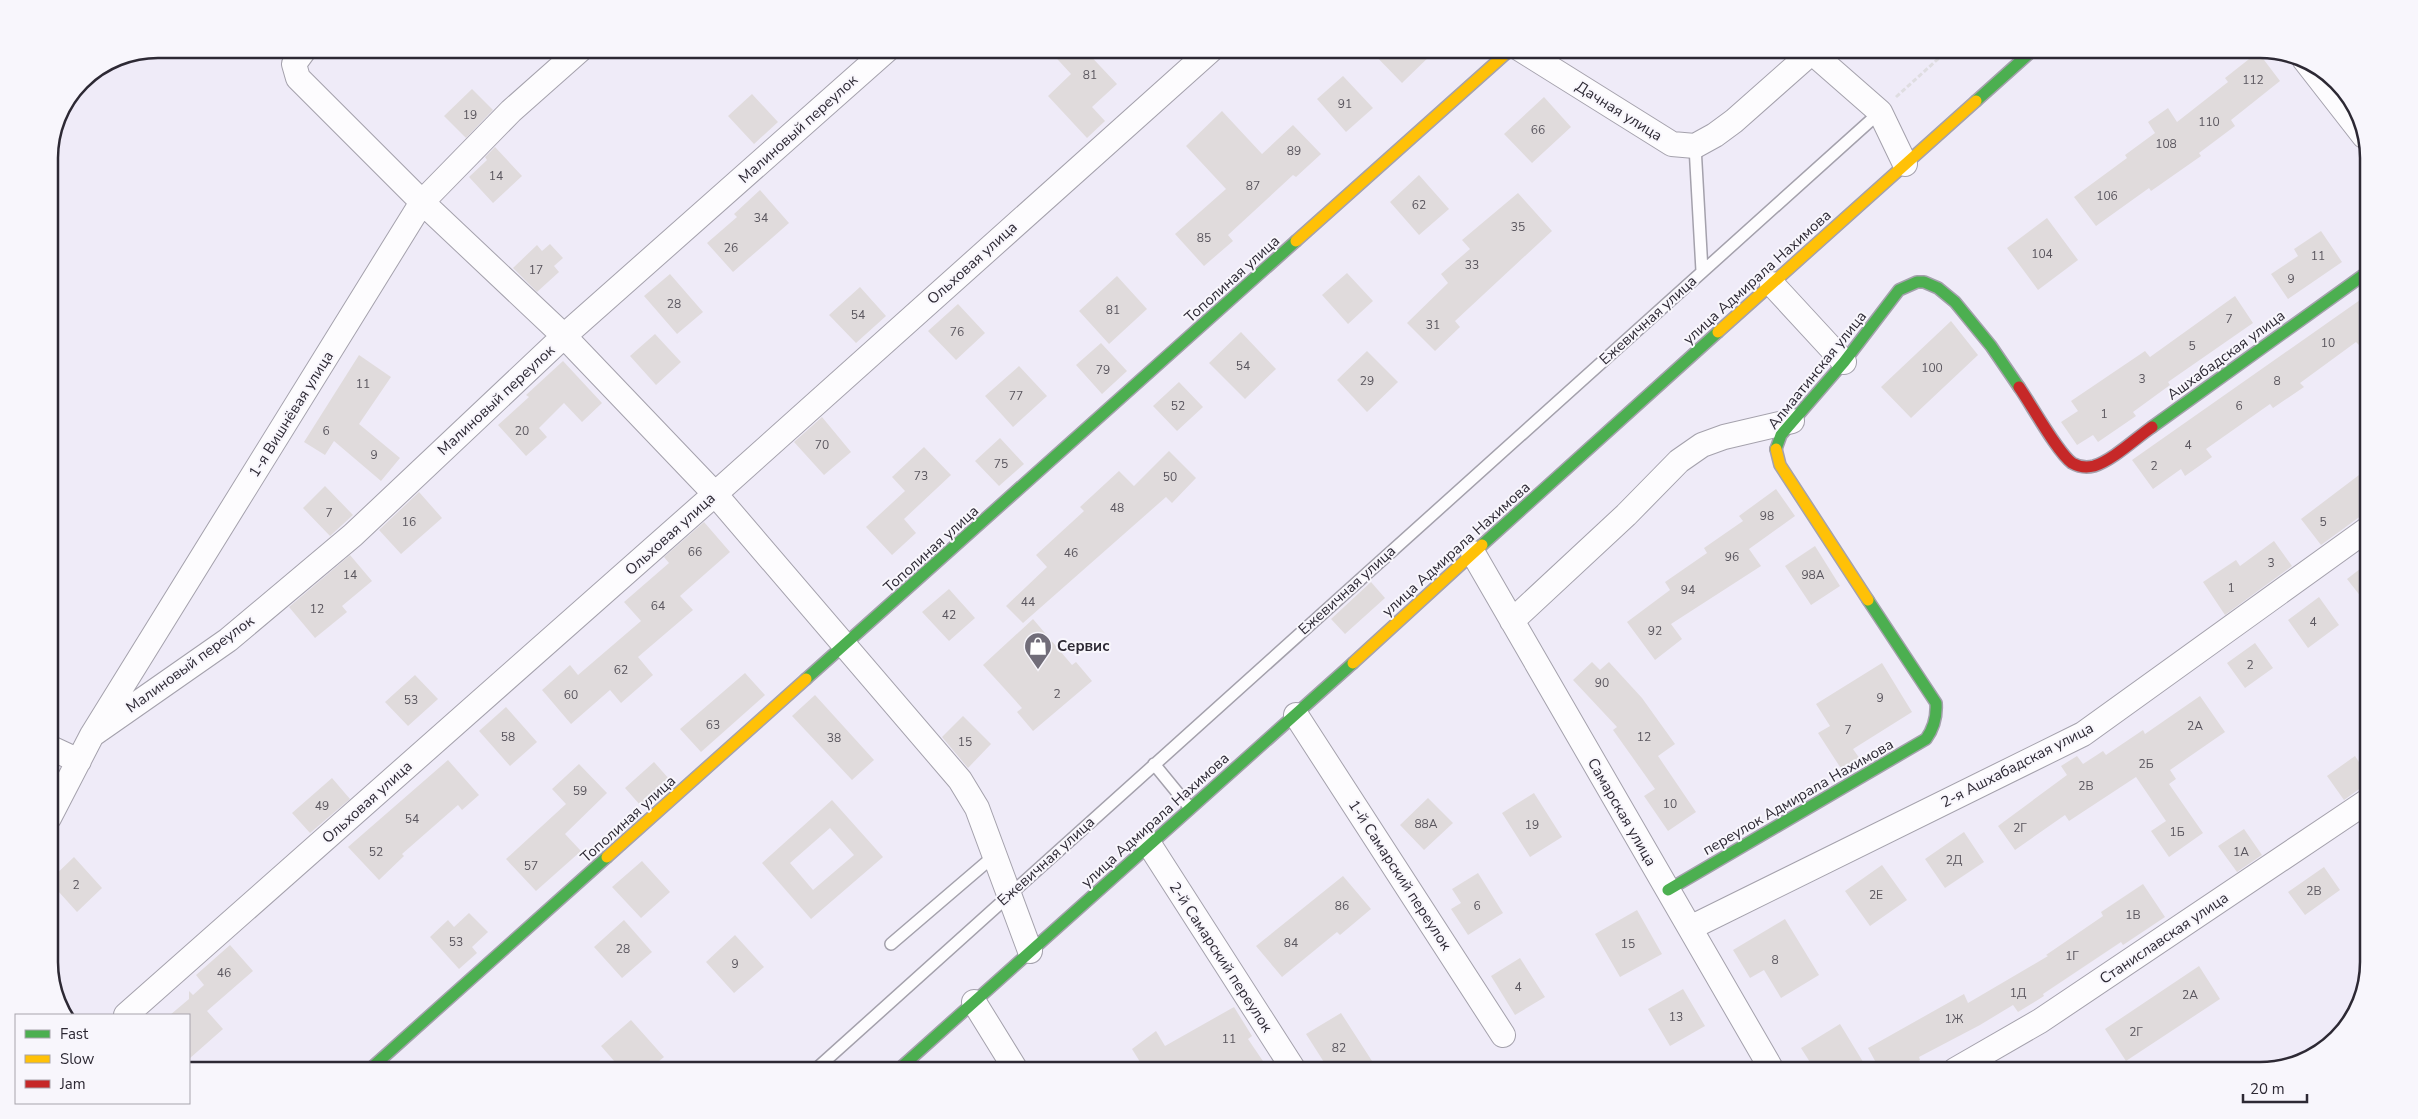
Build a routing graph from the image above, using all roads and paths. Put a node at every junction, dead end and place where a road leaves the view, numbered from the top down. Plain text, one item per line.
1 (300, 58) edge
2 (571, 58) edge
3 (878, 58) edge
4 (1202, 58) edge
5 (1501, 58) edge
6 (1534, 58) edge
7 (1801, 58) edge
8 (1819, 58) edge
9 (1939, 58) edge
10 (2024, 58) edge
11 (2317, 75) edge
12 (1880, 112) junction
13 (2354, 124) edge
14 (1696, 146) junction
15 (1905, 164) junction
16 (422, 202) junction
17 (1702, 271) junction
18 (2360, 277) edge
19 (1772, 284) junction
20 (564, 336) junction
21 (1844, 362) junction
22 (1792, 421) junction
23 (2101, 463) joint
24 (715, 494) junction
25 (2360, 534) edge
26 (1473, 553) junction
27 (1512, 621) junction
28 (844, 647) junction
29 (1296, 715) junction
30 (1935, 723) joint
31 (92, 735) junction
32 (58, 751) edge
33 (79, 761) junction
34 (1154, 764) junction
35 (58, 801) edge
36 (2360, 806) edge
37 (1190, 808) junction
38 (1149, 844) junction
39 (996, 855) junction
40 (1668, 890) junction
41 (1010, 893) junction
42 (1690, 928) junction
43 (891, 944) dead end
44 (1030, 951) junction
45 (974, 1002) junction
46 (127, 1014) edge
47 (1503, 1035) dead end
48 (377, 1062) edge
49 (824, 1062) edge
50 (907, 1062) edge
51 (1011, 1062) edge
52 (1289, 1062) edge
53 (1767, 1062) edge
54 (1969, 1062) edge

1 - 16 street
2 - 16 street, 1-я Вишнёвая улица
3 - 20 street, Малиновый переулок
4 - 24 street, Ольховая улица
5 - 28 street, Тополиная улица
6 - 14 street, Дачная улица
7 - 14 street
8 - 12 street
9 - 12 path
10 - 15 street, улица Адмирала Нахимова
11 - 13 street
12 - 15 street
12 - 17 lane, Ежевичная улица
14 - 17 lane
15 - 19 street, улица Адмирала Нахимова
16 - 20 street
16 - 31 street, 1-я Вишнёвая улица
17 - 34 lane, Ежевичная улица
18 - 23 street, Ашхабадская улица
19 - 21 street
19 - 26 street, улица Адмирала Нахимова
20 - 24 street
20 - 31 street, Малиновый переулок
21 - 22 street, Алмаатинская улица
21 - 23 street, Алмаатинская улица
22 - 27 street
22 - 30 street, Алмаатинская улица
24 - 28 street
24 - 46 street, Ольховая улица
25 - 42 street, 2-я Ашхабадская улица
26 - 27 street, Самарская улица
26 - 29 street, улица Адмирала Нахимова
27 - 40 street, Самарская улица
28 - 39 street
28 - 48 street, Тополиная улица
29 - 37 street, улица Адмирала Нахимова
29 - 47 street, 1-й Самарский переулок
30 - 40 street, переулок Адмирала Нахимова
31 - 33 street, 1-я Вишнёвая улица
32 - 33 street
33 - 35 street, 1-я Вишнёвая улица
34 - 37 lane
34 - 41 lane, Ежевичная улица
36 - 54 street, Станиславская улица
37 - 38 street, улица Адмирала Нахимова
38 - 44 street, улица Адмирала Нахимова
38 - 52 street, 2-й Самарский переулок
39 - 41 street
39 - 43 lane
40 - 42 street, Самарская улица
41 - 44 street
41 - 49 lane, Ежевичная улица
42 - 53 street, Самарская улица
44 - 45 street, улица Адмирала Нахимова
45 - 50 street, улица Адмирала Нахимова
45 - 51 street

